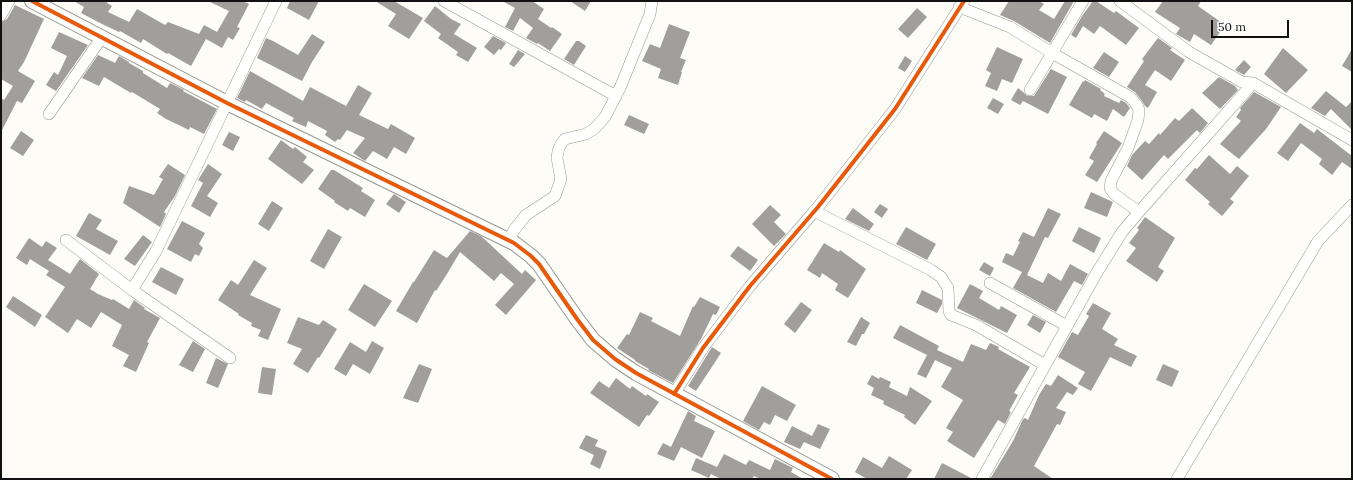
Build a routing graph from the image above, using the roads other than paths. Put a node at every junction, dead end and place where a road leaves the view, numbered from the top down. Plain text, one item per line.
1 (8, 1) edge
2 (32, 1) edge
3 (276, 1) edge
4 (444, 1) edge
5 (652, 1) edge
6 (1083, 1) edge
7 (1120, 1) edge
8 (961, 4) edge
9 (1, 15) edge
10 (102, 37) junction
11 (1052, 54) junction
12 (1253, 84) junction
13 (1030, 90) dead end
14 (616, 96) junction
15 (227, 103) junction
16 (49, 114) dead end
17 (1352, 140) edge
18 (1352, 205) edge
19 (814, 211) junction
20 (1139, 212) junction
21 (66, 240) dead end
22 (508, 240) junction
23 (990, 283) dead end
24 (132, 290) junction
25 (1067, 326) junction
26 (230, 358) dead end
27 (1045, 365) junction
28 (674, 394) junction
29 (832, 479) edge
30 (982, 479) edge
31 (1177, 479) edge

1 - 9 street
2 - 10 street
3 - 15 street
4 - 14 street
5 - 14 street
6 - 11 street
7 - 12 street
8 - 11 street
8 - 19 street
10 - 15 street
10 - 16 street
11 - 13 street
11 - 20 street
12 - 17 street
12 - 20 street
14 - 22 street
15 - 22 street
15 - 24 street
18 - 31 street
19 - 27 street
19 - 28 street
20 - 25 street
21 - 24 street
22 - 28 street
23 - 25 street
24 - 26 street
25 - 27 street
27 - 30 street
28 - 29 street

